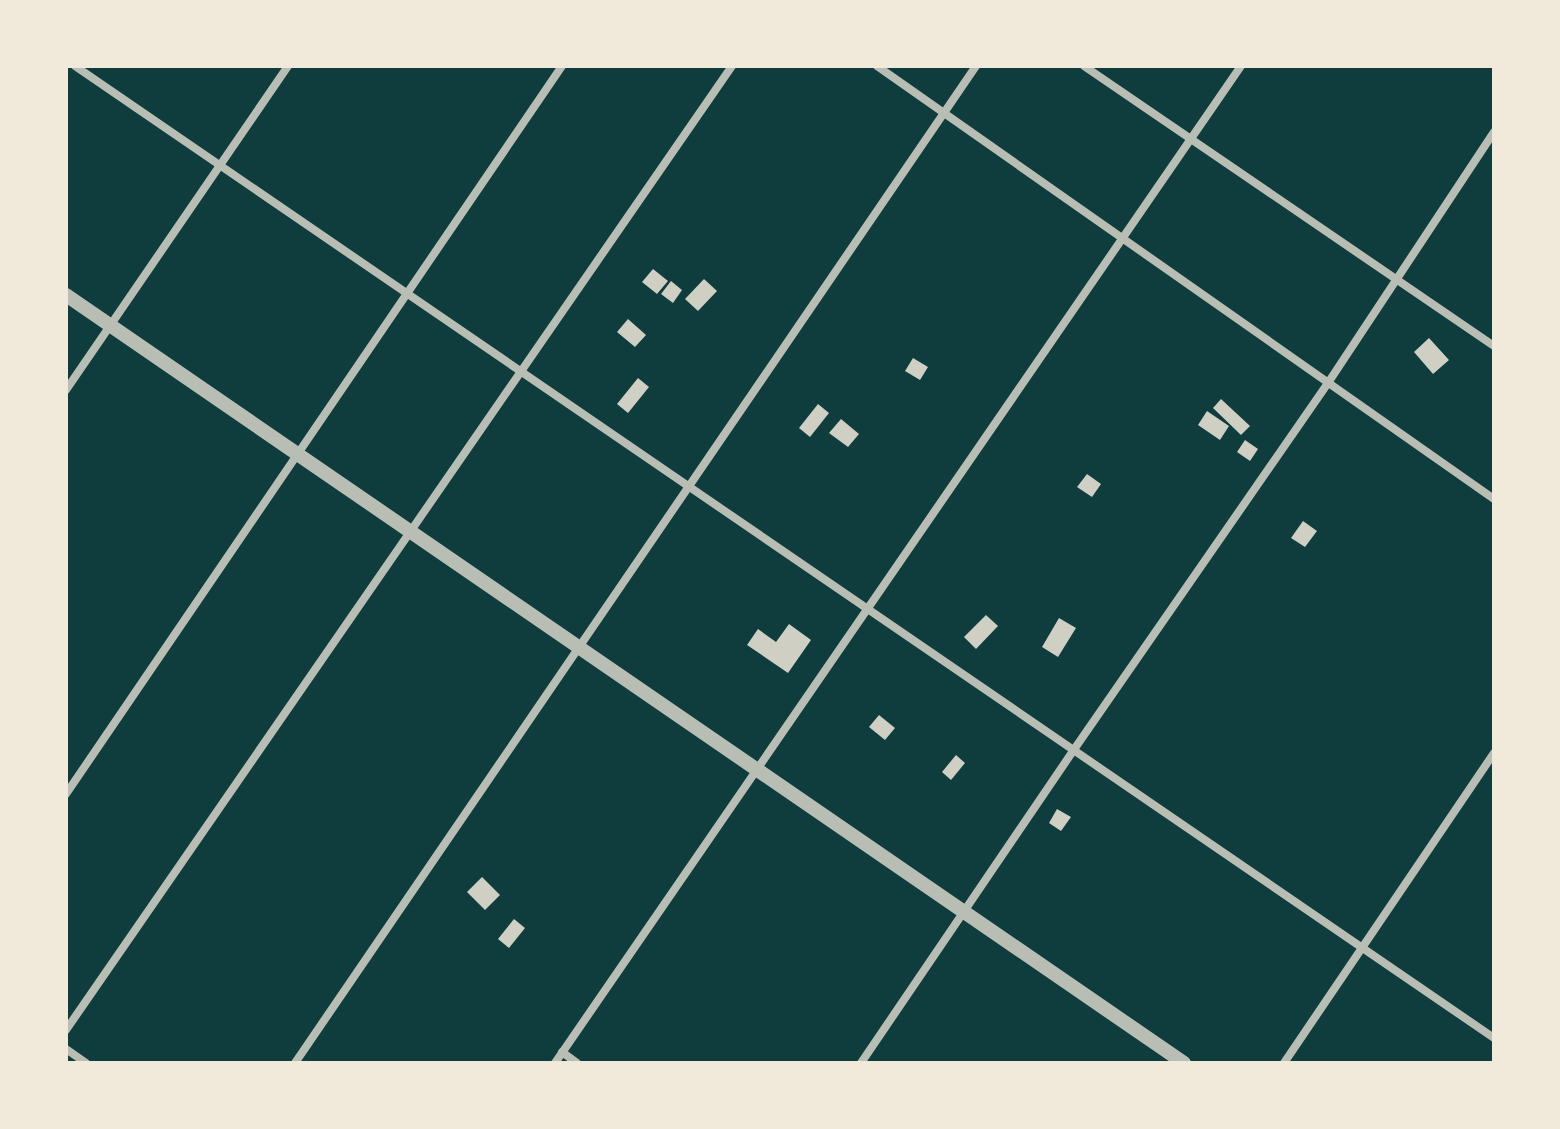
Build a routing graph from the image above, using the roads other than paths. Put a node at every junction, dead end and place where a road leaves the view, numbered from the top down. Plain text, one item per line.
1 (75, 66) edge
2 (288, 66) edge
3 (562, 66) edge
4 (732, 66) edge
5 (877, 66) edge
6 (976, 66) edge
7 (1084, 66) edge
8 (1241, 66) edge
9 (944, 114) junction
10 (1494, 132) edge
11 (1190, 139) junction
12 (220, 165) junction
13 (1122, 239) junction
14 (1395, 278) junction
15 (407, 293) junction
16 (66, 295) edge
17 (111, 325) junction
18 (1494, 346) edge
19 (521, 372) junction
20 (1328, 383) junction
21 (66, 390) edge
22 (298, 454) junction
23 (688, 486) junction
24 (1494, 499) edge
25 (410, 531) junction
26 (867, 609) junction
27 (579, 647) junction
28 (1073, 751) junction
29 (1494, 753) edge
30 (757, 769) junction
31 (66, 794) edge
32 (964, 912) junction
33 (1362, 947) junction
34 (66, 1030) edge
35 (1494, 1038) edge
36 (562, 1052) junction
37 (69, 1056) edge
38 (86, 1063) edge
39 (295, 1063) edge
40 (555, 1063) edge
41 (577, 1063) edge
42 (861, 1063) edge
43 (1184, 1063) edge
44 (1284, 1063) edge

1 - 12 street
2 - 12 street
3 - 15 street
4 - 19 street
5 - 9 street
6 - 9 street
7 - 11 street
8 - 11 street
9 - 13 street
9 - 23 street
10 - 14 street
11 - 13 street
11 - 14 street
12 - 15 street
12 - 17 street
13 - 20 street
13 - 26 street
14 - 18 street
14 - 20 street
15 - 19 street
15 - 22 street
16 - 17 street
17 - 21 street
17 - 22 street
19 - 23 street
19 - 25 street
20 - 24 street
20 - 28 street
22 - 25 street
22 - 31 street
23 - 26 street
23 - 27 street
25 - 27 street
25 - 34 street
26 - 28 street
26 - 30 street
27 - 30 street
27 - 39 street
28 - 32 street
28 - 33 street
29 - 33 street
30 - 32 street
30 - 36 street
32 - 42 street
32 - 43 street
33 - 35 street
33 - 44 street
36 - 40 street
36 - 41 street
37 - 38 street

